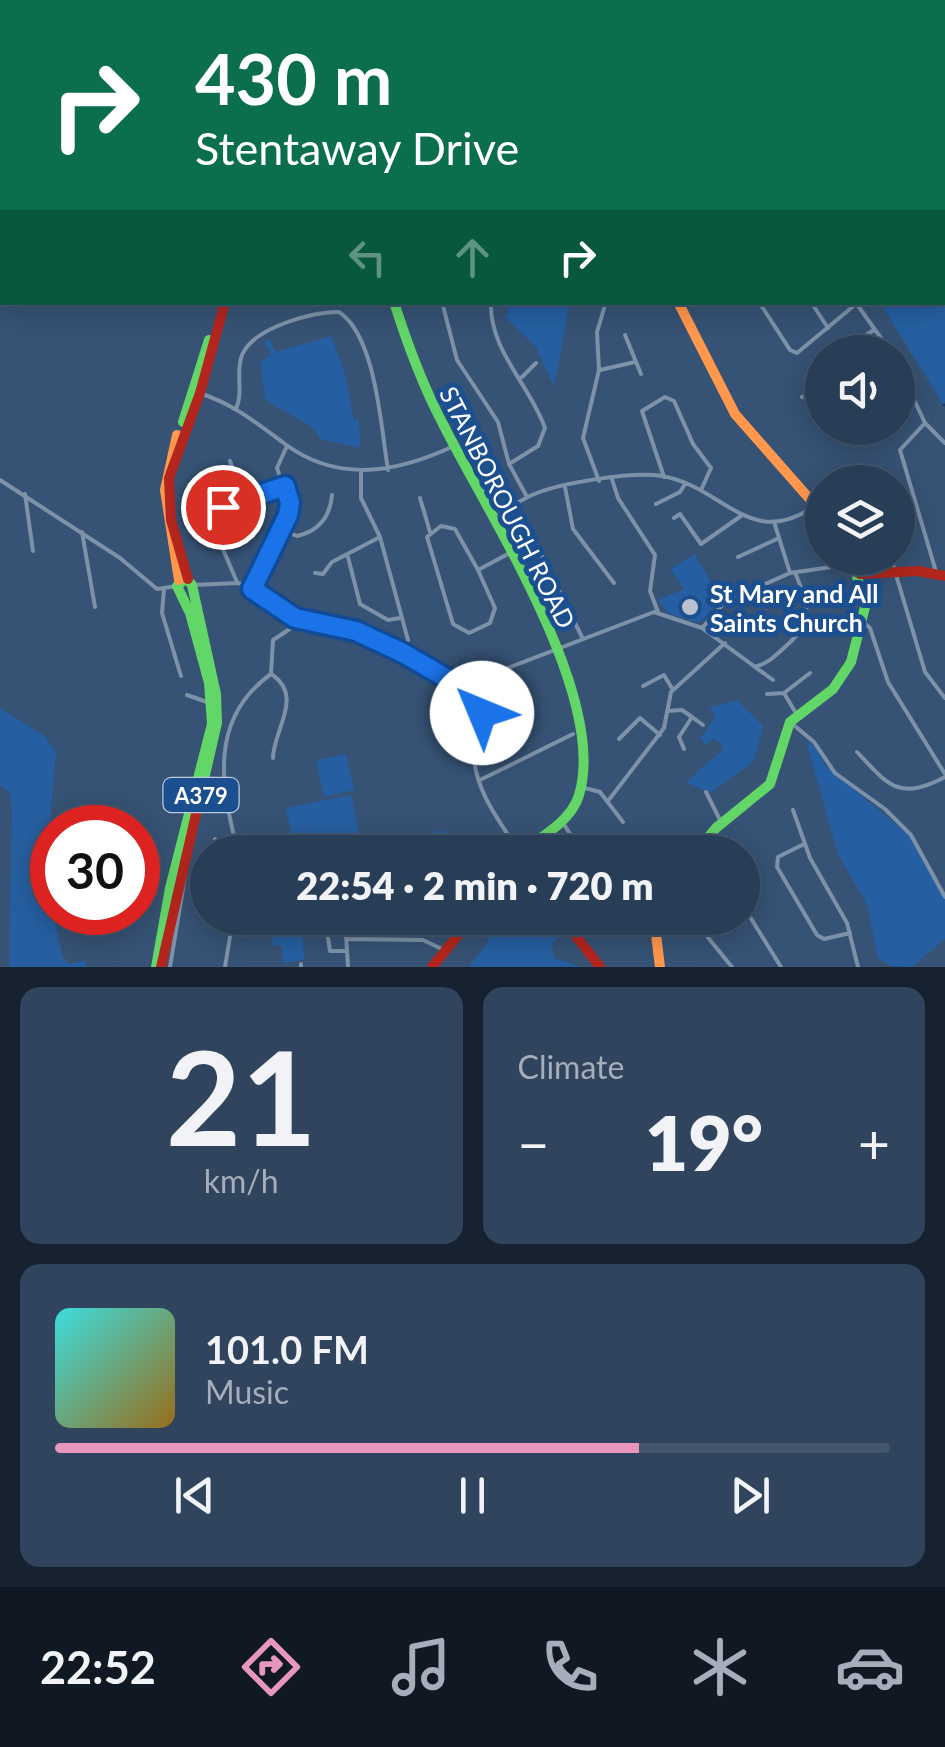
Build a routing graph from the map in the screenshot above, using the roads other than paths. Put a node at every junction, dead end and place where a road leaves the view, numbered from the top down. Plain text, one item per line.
1 (223, 305) edge
2 (223, 305) edge
3 (395, 305) edge
4 (443, 305) edge
5 (492, 305) edge
6 (605, 305) edge
7 (680, 305) edge
8 (761, 305) edge
9 (813, 305) edge
10 (854, 305) edge
11 (857, 305) edge
12 (829, 330) junction
13 (874, 330) junction
14 (625, 335) dead end
15 (866, 335) edge
16 (878, 335) edge
17 (635, 362) junction
18 (536, 363) dead end
19 (599, 370) junction
20 (641, 374) dead end
21 (521, 378) junction
22 (200, 393) junction
23 (805, 396) edge
24 (802, 397) dead end
25 (190, 401) junction
26 (915, 402) edge
27 (236, 408) junction
28 (925, 423) junction
29 (945, 443) edge
30 (288, 446) junction
31 (454, 446) junction
32 (230, 462) dead end
33 (510, 464) junction
34 (388, 470) junction
35 (360, 472) junction
36 (664, 477) junction
37 (612, 479) junction
38 (0, 480) edge
39 (599, 481) junction
40 (685, 484) junction
41 (285, 486) junction
42 (565, 487) junction
43 (701, 490) junction
44 (805, 493) edge
45 (25, 494) junction
46 (332, 494) dead end
47 (527, 497) junction
48 (420, 498) dead end
49 (659, 501) dead end
50 (246, 502) junction
51 (677, 514) dead end
52 (805, 514) edge
53 (741, 516) junction
54 (206, 518) dead end
55 (492, 519) junction
56 (776, 524) junction
57 (280, 528) junction
58 (82, 532) junction
59 (430, 532) junction
60 (530, 532) dead end
61 (380, 537) junction
62 (779, 538) junction
63 (220, 540) dead end
64 (33, 551) dead end
65 (508, 554) junction
66 (348, 556) junction
67 (738, 556) dead end
68 (478, 570) junction
69 (805, 571) edge
70 (792, 572) junction
71 (315, 573) dead end
72 (915, 574) edge
73 (857, 575) edge
74 (897, 575) edge
75 (941, 576) edge
76 (237, 582) junction
77 (614, 583) dead end
78 (184, 585) junction
79 (164, 589) junction
80 (252, 589) junction
81 (94, 607) dead end
82 (658, 612) junction
83 (400, 618) junction
84 (302, 620) junction
85 (862, 622) junction
86 (702, 628) junction
87 (582, 637) junction
88 (725, 643) junction
89 (556, 648) junction
90 (403, 653) junction
91 (758, 666) junction
92 (504, 671) junction
93 (270, 674) junction
94 (810, 674) dead end
95 (181, 676) dead end
96 (458, 678) dead end
97 (773, 680) dead end
98 (643, 686) dead end
99 (674, 690) junction
100 (784, 693) junction
101 (767, 694) dead end
102 (187, 695) dead end
103 (945, 698) edge
104 (479, 701) junction
105 (212, 702) junction
106 (667, 710) junction
107 (217, 714) junction
108 (235, 714) junction
109 (692, 716) junction
110 (797, 716) junction
111 (703, 725) dead end
112 (577, 732) junction
113 (660, 735) junction
114 (619, 739) dead end
115 (684, 749) dead end
116 (857, 752) dead end
117 (273, 758) dead end
118 (945, 776) edge
119 (480, 780) junction
120 (581, 787) junction
121 (706, 792) dead end
122 (608, 801) junction
123 (796, 812) dead end
124 (561, 820) junction
125 (624, 822) dead end
126 (721, 822) junction
127 (233, 835) edge
128 (511, 835) edge
129 (542, 835) edge
130 (571, 835) edge
131 (711, 835) edge
132 (804, 844) junction
133 (178, 894) junction
134 (945, 897) edge
135 (850, 932) junction
136 (760, 933) edge
137 (231, 935) edge
138 (328, 935) edge
139 (346, 935) edge
140 (459, 935) edge
141 (575, 935) edge
142 (656, 935) edge
143 (706, 935) edge
144 (346, 938) junction
145 (347, 951) junction
146 (446, 951) junction
147 (160, 967) edge
148 (170, 967) edge
149 (226, 967) edge
150 (348, 967) edge
151 (432, 967) edge
152 (600, 967) edge
153 (660, 967) edge
154 (732, 967) edge
155 (781, 967) edge
156 (858, 967) edge

1 - 22 street, A379
2 - 25 street, A379
3 - 31 street, STANBOROUGH ROAD
4 - 33 street
5 - 21 street
6 - 19 street
7 - 44 street
8 - 12 street
9 - 12 street
10 - 12 street
11 - 13 street
13 - 15 street
13 - 16 street
14 - 17 street
17 - 19 street
17 - 20 street
18 - 21 street
19 - 39 street
21 - 33 street
22 - 25 street
22 - 27 street
22 - 78 street, A379
23 - 24 street
25 - 78 street, A379
26 - 28 street
27 - 30 street
27 - 34 street
28 - 29 street
28 - 75 street
30 - 35 street
30 - 41 street
31 - 34 street
31 - 55 street, STANBOROUGH ROAD
32 - 50 street
33 - 47 street
34 - 35 street
35 - 61 street
36 - 37 street
36 - 40 street
36 - 43 street
37 - 39 street
37 - 82 street
38 - 45 street
39 - 42 street
40 - 43 street
40 - 49 street
41 - 50 street
41 - 57 street
42 - 47 street
42 - 77 street
43 - 53 street
45 - 58 street
45 - 64 street
46 - 57 street
47 - 55 street
48 - 59 street
50 - 54 street
51 - 53 street
52 - 56 street
53 - 56 street
55 - 65 street, STANBOROUGH ROAD
56 - 62 street
57 - 80 street
58 - 79 street
58 - 81 street
59 - 68 street
59 - 68 street
60 - 87 street
61 - 66 street
61 - 83 street
62 - 67 street
62 - 70 street
63 - 76 street
65 - 68 street
65 - 89 street, STANBOROUGH ROAD
66 - 71 street
66 - 83 street
69 - 70 street
70 - 86 street
70 - 91 street
72 - 75 street
73 - 85 street
74 - 103 street
76 - 78 street
76 - 80 street
78 - 79 street
78 - 105 street, A379
78 - 107 street, A379
79 - 95 street
80 - 84 street
82 - 86 street
82 - 87 street
83 - 90 street
84 - 90 street
84 - 93 street
85 - 110 street
85 - 118 street
86 - 88 street
87 - 89 street
88 - 91 street
88 - 99 street
89 - 92 street
89 - 112 street, STANBOROUGH ROAD
90 - 104 street
91 - 97 street
92 - 96 street
92 - 104 street
93 - 108 street
93 - 117 street
94 - 100 street
98 - 99 street
99 - 106 street
100 - 101 street
100 - 110 street
102 - 105 street
104 - 119 street
105 - 133 street, A379
106 - 109 street
106 - 113 street
107 - 108 street
107 - 133 street, A379
108 - 127 street
109 - 111 street
109 - 115 street
110 - 126 street
110 - 134 street
112 - 119 street
112 - 120 street, STANBOROUGH ROAD
113 - 114 street
113 - 122 street
116 - 118 street
119 - 128 street
120 - 122 street
120 - 124 street
121 - 126 street
122 - 125 street
123 - 132 street
124 - 129 street
124 - 130 street
126 - 131 street
132 - 135 street
132 - 135 street
133 - 147 street, A379
133 - 147 street, A379
133 - 148 street
135 - 156 street
136 - 155 street
137 - 149 street
138 - 145 street
139 - 144 street
140 - 146 street
141 - 152 street
142 - 153 street
143 - 154 street
144 - 145 street
144 - 146 street
145 - 150 street
146 - 151 street

